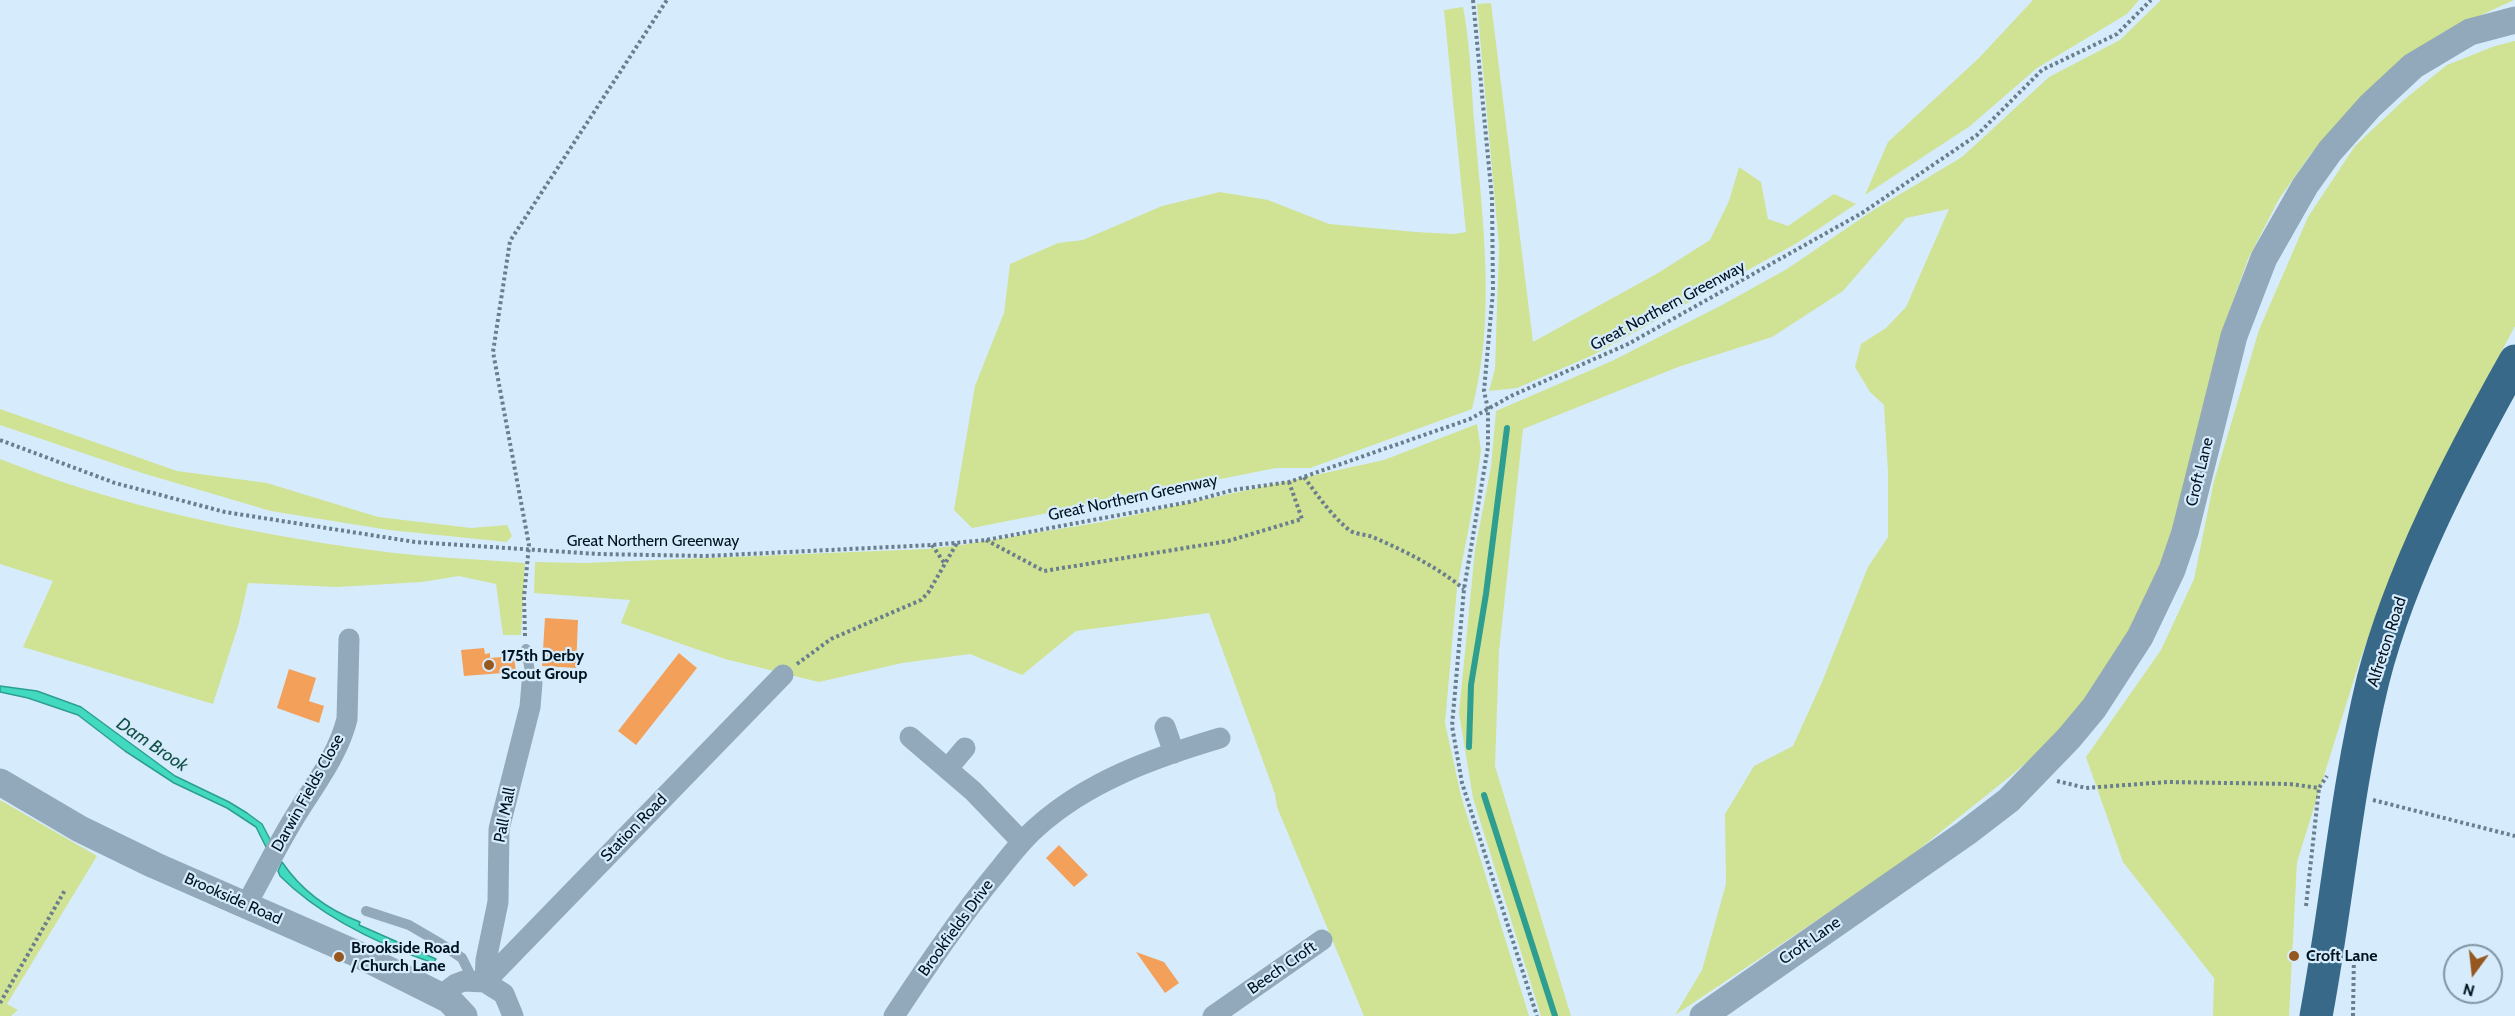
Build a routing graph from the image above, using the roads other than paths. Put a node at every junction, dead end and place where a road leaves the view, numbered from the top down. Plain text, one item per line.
1 (2515, 20) edge
2 (2515, 361) edge
3 (349, 639) dead end
4 (526, 649) road end
5 (783, 675) road end
6 (532, 682) joint
7 (1165, 727) dead end
8 (910, 737) dead end
9 (1220, 738) dead end
10 (965, 748) dead end
11 (1174, 753) junction
12 (948, 768) junction
13 (0, 782) edge
14 (1022, 842) junction
15 (246, 905) junction
16 (366, 911) dead end
17 (1322, 940) dead end
18 (2342, 948) junction
19 (479, 981) junction
20 (440, 996) junction
21 (464, 1016) edge
22 (513, 1016) edge
23 (894, 1016) edge
24 (1213, 1016) edge
25 (1703, 1016) edge
26 (2316, 1016) edge
27 (2334, 1016) edge

1 - 25 street, Croft Lane
2 - 18 highway, Alfreton Road
3 - 15 street, Darwin Fields Close
4 - 6 lane, Pall Mall
5 - 19 street, Station Road
6 - 19 street, Pall Mall
7 - 11 street
8 - 12 street
9 - 11 street, Brookfields Drive
10 - 12 street
11 - 14 street, Brookfields Drive
12 - 14 street
13 - 15 street, Brookside Road
14 - 23 street, Brookfields Drive
15 - 20 street, Brookside Road
16 - 19 lane
17 - 24 street, Beech Croft
18 - 26 highway, Alfreton Road
18 - 27 highway, Alfreton Road
19 - 20 street, Station Road
19 - 22 street
20 - 21 street, Brookside Road

